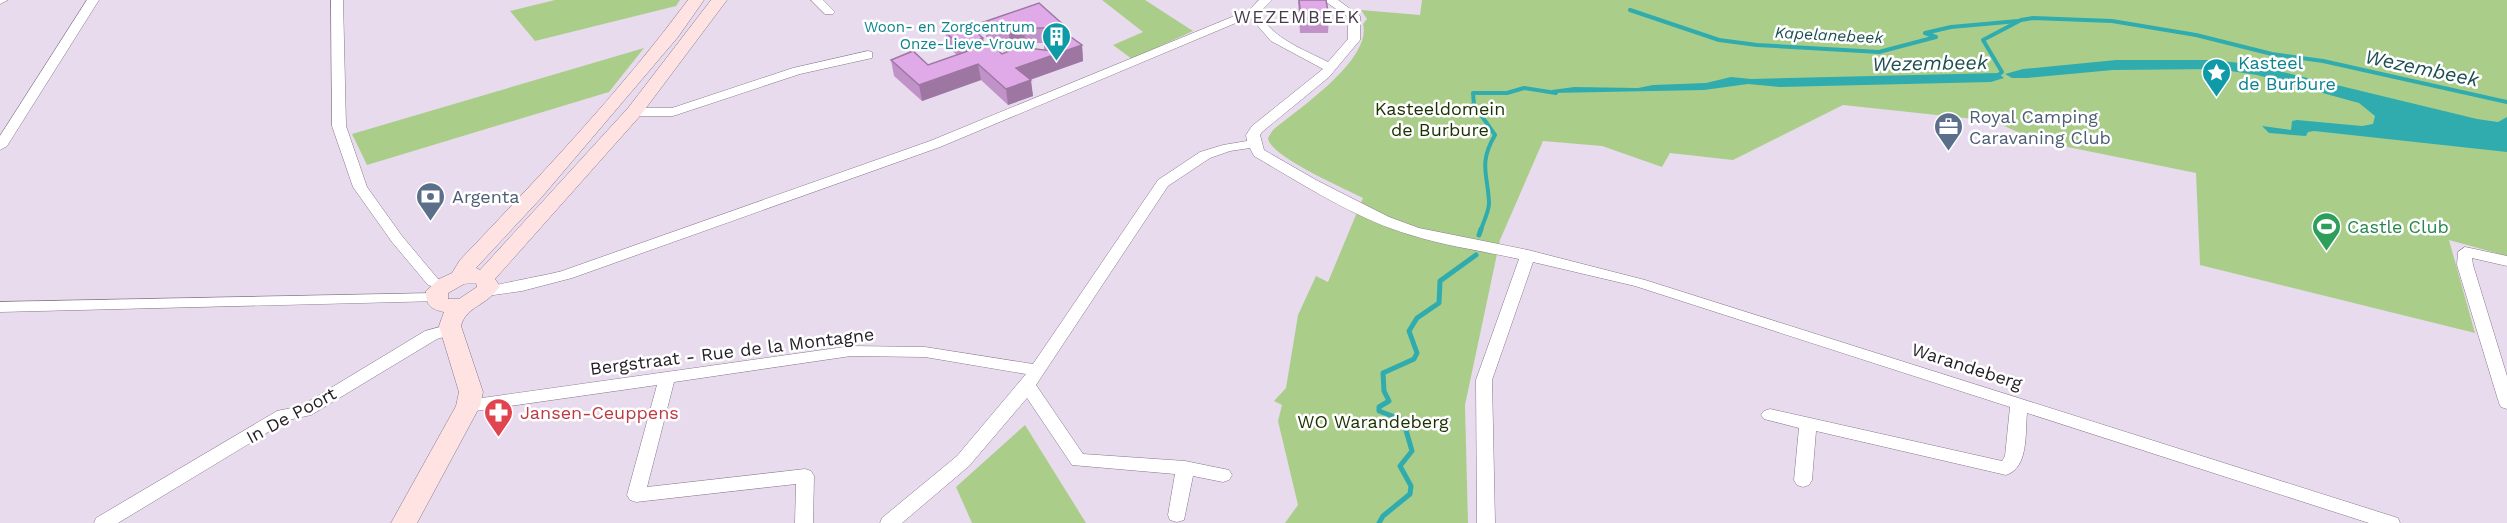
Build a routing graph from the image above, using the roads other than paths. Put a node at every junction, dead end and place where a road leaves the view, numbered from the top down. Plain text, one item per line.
1 (93, 0) edge
2 (337, 0) edge
3 (696, 0) edge
4 (719, 0) edge
5 (817, 0) edge
6 (1266, 0) edge
7 (1329, 0) edge
8 (829, 12) dead end
9 (1253, 12) junction
10 (868, 55) dead end
11 (1330, 68) junction
12 (634, 112) junction
13 (1, 142) edge
14 (1254, 144) junction
15 (1528, 255) junction
16 (2507, 261) edge
17 (485, 285) junction
18 (447, 286) junction
19 (460, 306) junction
20 (0, 307) edge
21 (451, 329) junction
22 (667, 378) junction
23 (1032, 378) junction
24 (2507, 403) edge
25 (2019, 404) junction
26 (468, 406) junction
27 (1770, 415) dead end
28 (1808, 424) junction
29 (1185, 468) junction
30 (1223, 475) dead end
31 (1803, 480) dead end
32 (1177, 515) dead end
33 (103, 523) edge
34 (404, 523) edge
35 (804, 523) edge
36 (889, 523) edge
37 (1486, 523) edge
38 (2391, 523) edge

1 - 13 street
2 - 18 street
3 - 18 main road
4 - 12 main road
5 - 8 street
6 - 9 street
7 - 11 street
9 - 11 street
9 - 17 street
10 - 12 street
11 - 14 street
12 - 17 main road
14 - 15 street, Warandeberg
14 - 23 street
15 - 25 street, Warandeberg
15 - 37 street
16 - 24 street
17 - 18 main road
17 - 19 main road
18 - 19 main road
18 - 20 street
19 - 21 main road
21 - 26 main road
21 - 33 street, In De Poort
22 - 23 street, Bergstraat - Rue de la Montagne
22 - 26 street, Bergstraat - Rue de la Montagne
22 - 35 street
23 - 29 street
23 - 36 street
25 - 28 street
25 - 38 street, Warandeberg
26 - 34 main road
27 - 28 street
28 - 31 street
29 - 30 street
29 - 32 street

